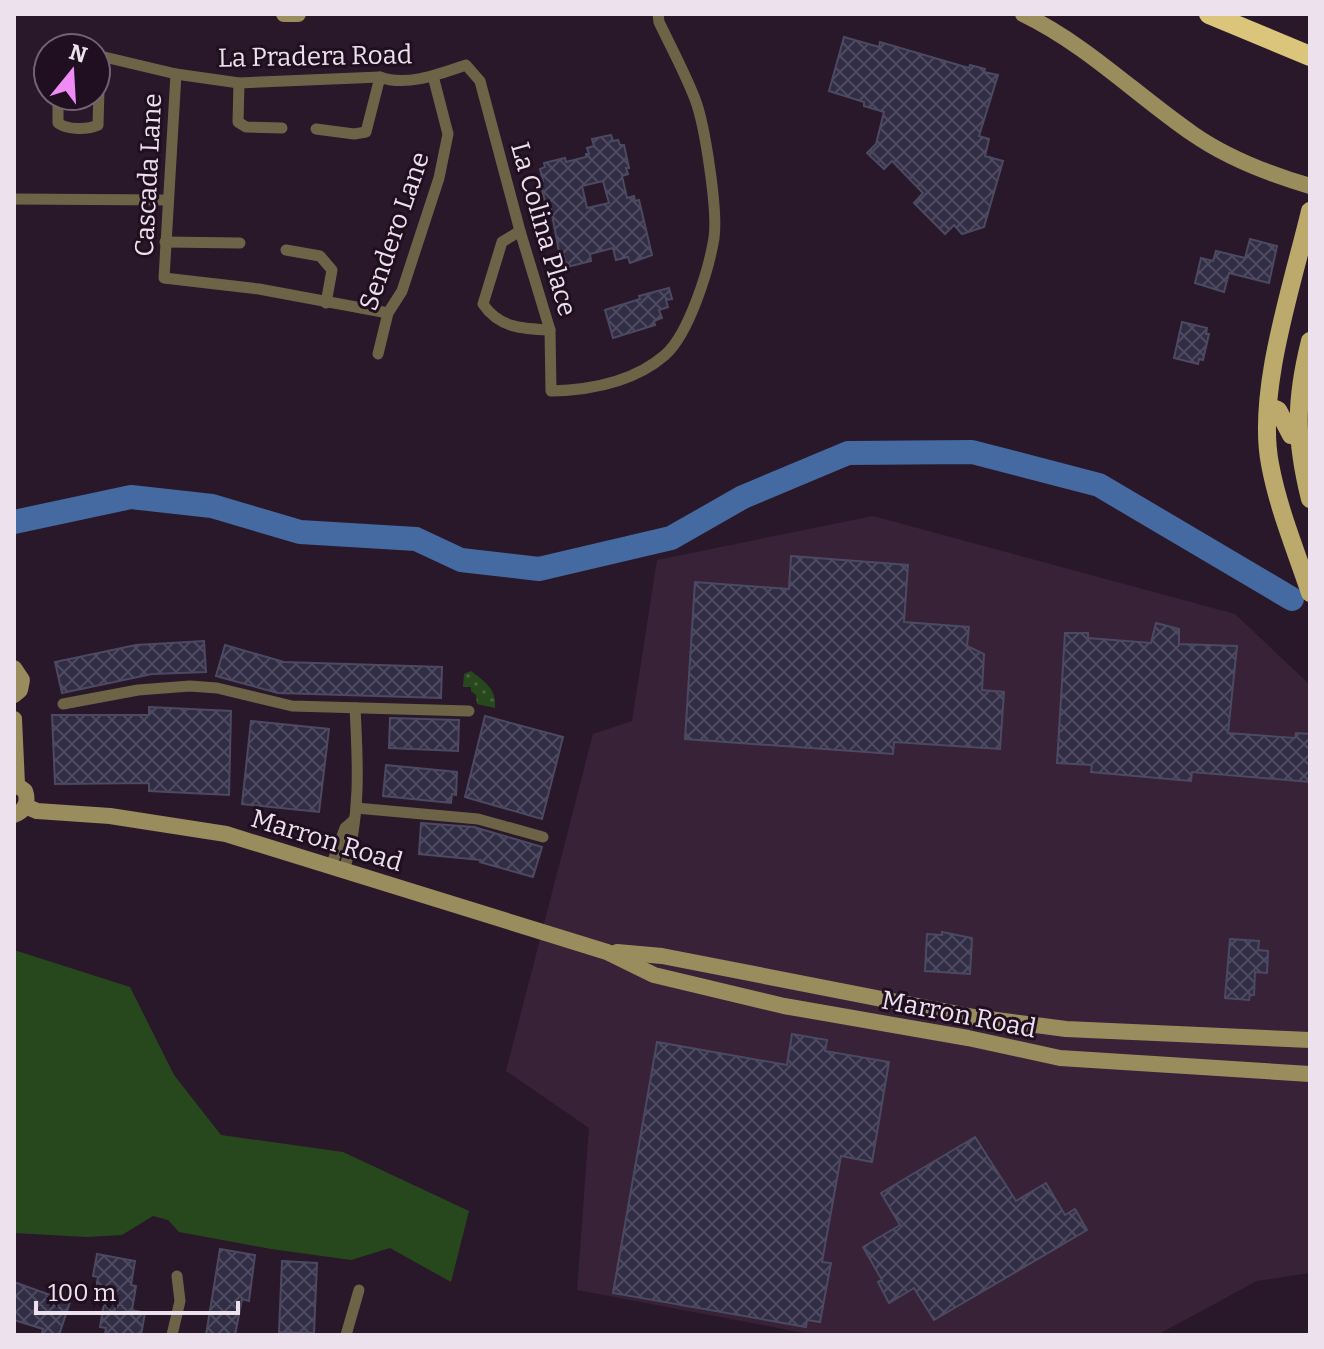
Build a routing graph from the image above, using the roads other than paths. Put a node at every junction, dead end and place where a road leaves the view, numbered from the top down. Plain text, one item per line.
1 (284, 14) edge
2 (298, 14) edge
3 (658, 14) edge
4 (1023, 14) edge
5 (1209, 14) edge
6 (1310, 56) edge
7 (112, 58) edge
8 (176, 74) junction
9 (433, 76) junction
10 (380, 77) junction
11 (480, 81) joint
12 (239, 83) junction
13 (58, 112) edge
14 (98, 112) edge
15 (282, 128) dead end
16 (316, 129) dead end
17 (1310, 186) edge
18 (14, 199) edge
19 (167, 200) junction
20 (1310, 211) edge
21 (520, 231) junction
22 (165, 242) junction
23 (240, 243) dead end
24 (286, 250) dead end
25 (326, 303) junction
26 (388, 313) junction
27 (550, 330) junction
28 (1310, 341) edge
29 (378, 354) dead end
30 (1275, 359) junction
31 (1299, 393) junction
32 (1268, 406) junction
33 (1298, 436) junction
34 (1310, 499) edge
35 (1310, 593) edge
36 (14, 668) edge
37 (14, 695) edge
38 (63, 704) dead end
39 (355, 708) junction
40 (469, 711) dead end
41 (14, 719) edge
42 (16, 784) edge
43 (356, 808) junction
44 (20, 810) edge
45 (543, 837) dead end
46 (338, 868) junction
47 (607, 952) junction
48 (1310, 1040) edge
49 (1310, 1074) edge
50 (177, 1276) dead end
51 (359, 1290) dead end
52 (172, 1335) edge
53 (346, 1335) edge

1 - 2 street
3 - 27 street, La Colina Place
4 - 17 street
5 - 6 highway
7 - 8 street, La Pradera Road
8 - 12 street, La Pradera Road
8 - 19 street, Cascada Lane
9 - 10 street, La Pradera Road
9 - 11 street, La Pradera Road
9 - 26 street, Sendero Lane
10 - 12 street, La Pradera Road
10 - 16 street
11 - 21 street, La Colina Place
12 - 15 street
13 - 14 street
18 - 19 street
19 - 22 street, Cascada Lane
20 - 30 main road
21 - 27 street, La Colina Place
21 - 27 street
22 - 23 street
22 - 25 street, Cascada Lane
24 - 25 street
25 - 26 street
26 - 29 street, Sendero Lane
28 - 31 main road
30 - 31 main road
30 - 32 main road
31 - 33 main road
32 - 33 main road
32 - 35 main road
33 - 34 main road
36 - 37 street
38 - 39 street
39 - 40 street
39 - 43 street
41 - 42 street
42 - 44 street
43 - 45 street
43 - 46 street
44 - 46 street, Marron Road
46 - 47 street, Marron Road
47 - 48 street, Marron Road
47 - 49 street, Marron Road
50 - 52 street
51 - 53 street

